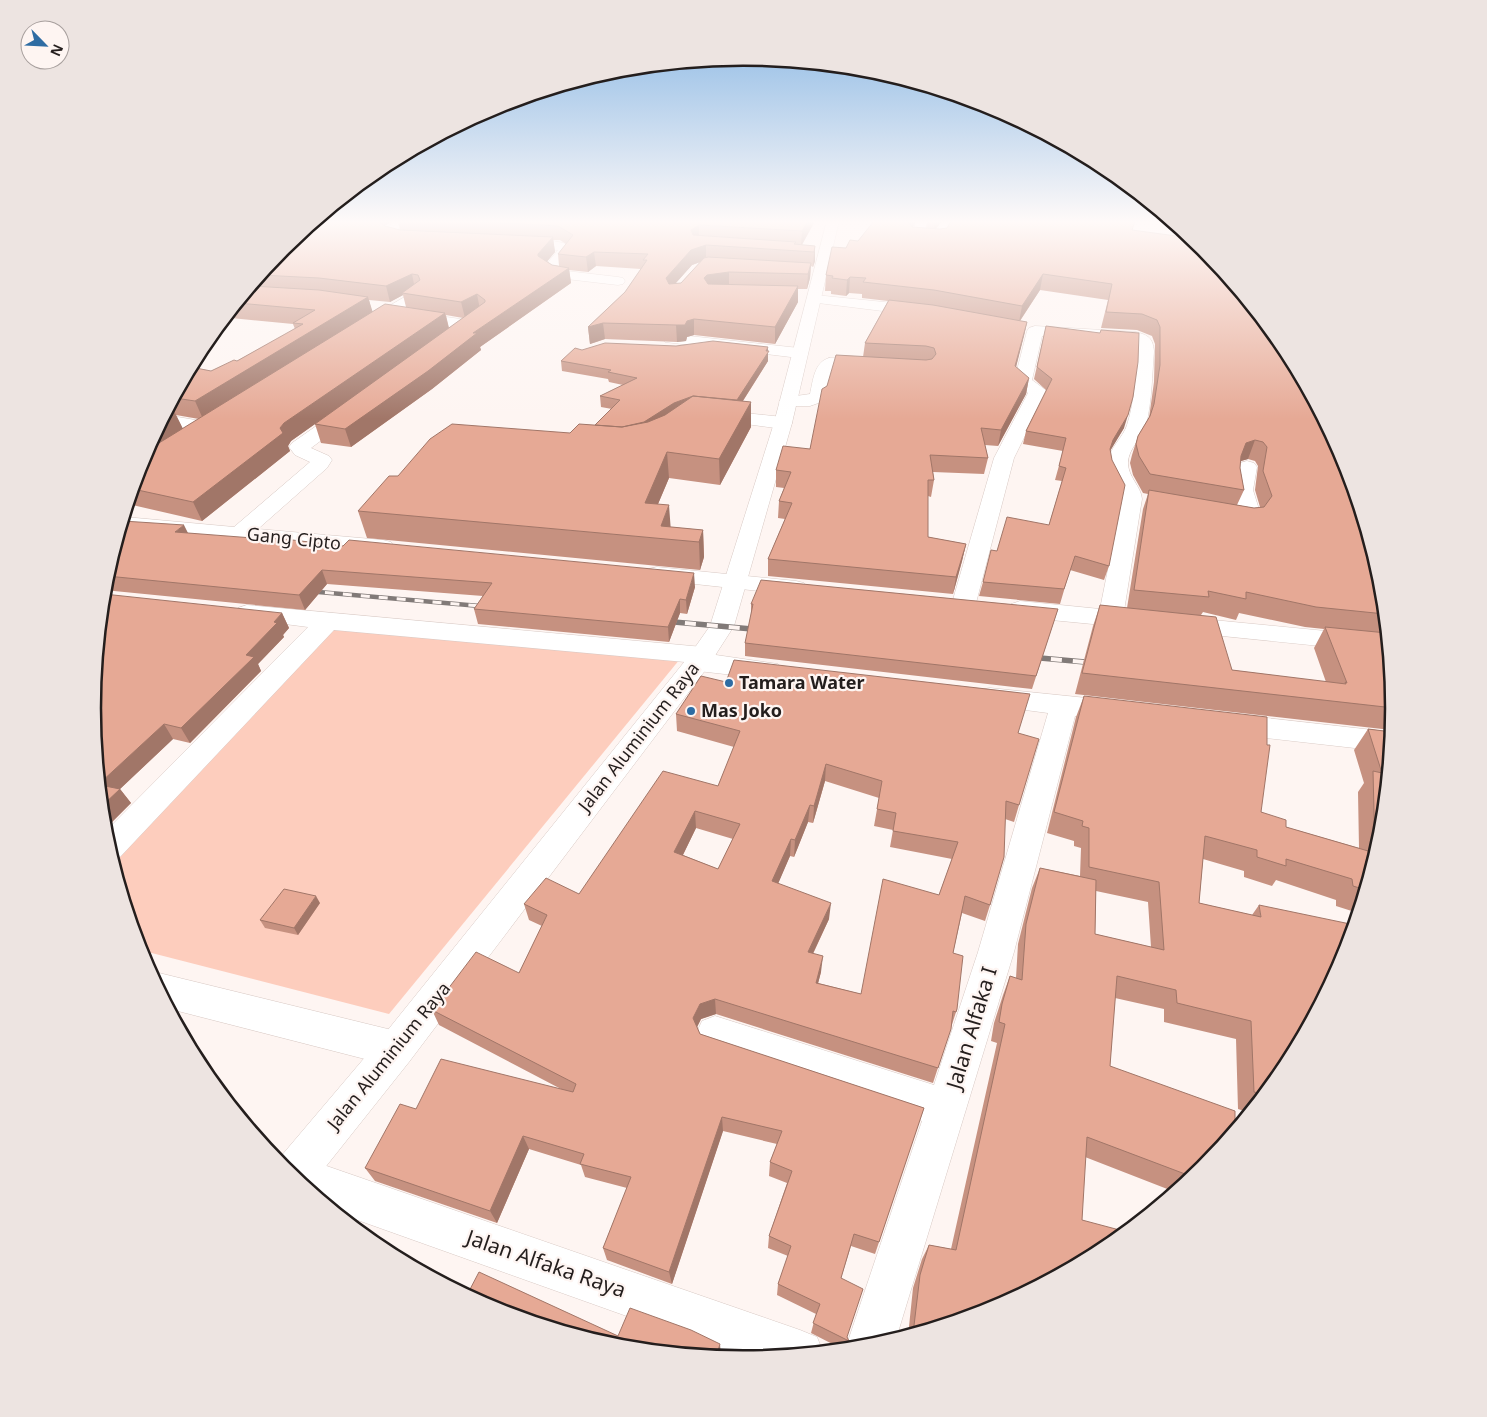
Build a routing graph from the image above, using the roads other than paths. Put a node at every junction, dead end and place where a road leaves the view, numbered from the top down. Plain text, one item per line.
1 (810, 287) edge
2 (415, 295) edge
3 (810, 299) junction
4 (384, 309) junction
5 (936, 318) edge
6 (354, 333) edge
7 (671, 339) edge
8 (444, 342) edge
9 (712, 344) junction
10 (655, 348) edge
11 (799, 353) junction
12 (885, 365) edge
13 (365, 399) edge
14 (788, 402) junction
15 (697, 413) edge
16 (222, 416) edge
17 (169, 421) edge
18 (783, 423) junction
19 (206, 427) junction
20 (189, 438) edge
21 (1247, 466) dead end
22 (1205, 513) edge
23 (129, 523) edge
24 (240, 533) junction
25 (408, 550) edge
26 (635, 572) edge
27 (734, 582) junction
28 (820, 590) edge
29 (220, 610) edge
30 (1111, 618) junction
31 (327, 622) junction
32 (1382, 645) edge
33 (701, 659) junction
34 (797, 674) edge
35 (965, 694) edge
36 (1064, 705) junction
37 (1143, 714) edge
38 (1203, 721) edge
39 (1384, 741) edge
40 (116, 841) edge
41 (167, 992) edge
42 (715, 1034) dead end
43 (396, 1049) junction
44 (947, 1109) junction
45 (296, 1170) edge
46 (309, 1181) edge
47 (873, 1337) edge
48 (786, 1349) edge

1 - 3 street, Jalan Aluminium Raya
2 - 4 street
3 - 5 street
3 - 11 street, Jalan Aluminium Raya
4 - 6 street
4 - 8 street
7 - 9 street
9 - 10 street
9 - 11 street
11 - 14 street, Jalan Aluminium Raya
12 - 14 street
13 - 24 street
14 - 18 street, Jalan Aluminium Raya
15 - 18 street
16 - 19 street
17 - 19 street
18 - 27 street, Jalan Aluminium Raya
19 - 20 street
21 - 22 street
23 - 24 street, Gang Cipto
24 - 25 street, Gang Cipto
26 - 27 street
27 - 28 street
27 - 33 street, Jalan Aluminium Raya
29 - 31 street
30 - 30 street
30 - 32 street
31 - 33 street
31 - 40 street
33 - 34 street
33 - 43 street, Jalan Aluminium Raya
35 - 36 street
36 - 37 street
36 - 44 street, Jalan Alfaka I
38 - 39 street
41 - 43 street
42 - 44 street
43 - 45 street, Jalan Aluminium Raya
44 - 47 street, Jalan Alfaka I
46 - 48 street, Jalan Alfaka Raya

